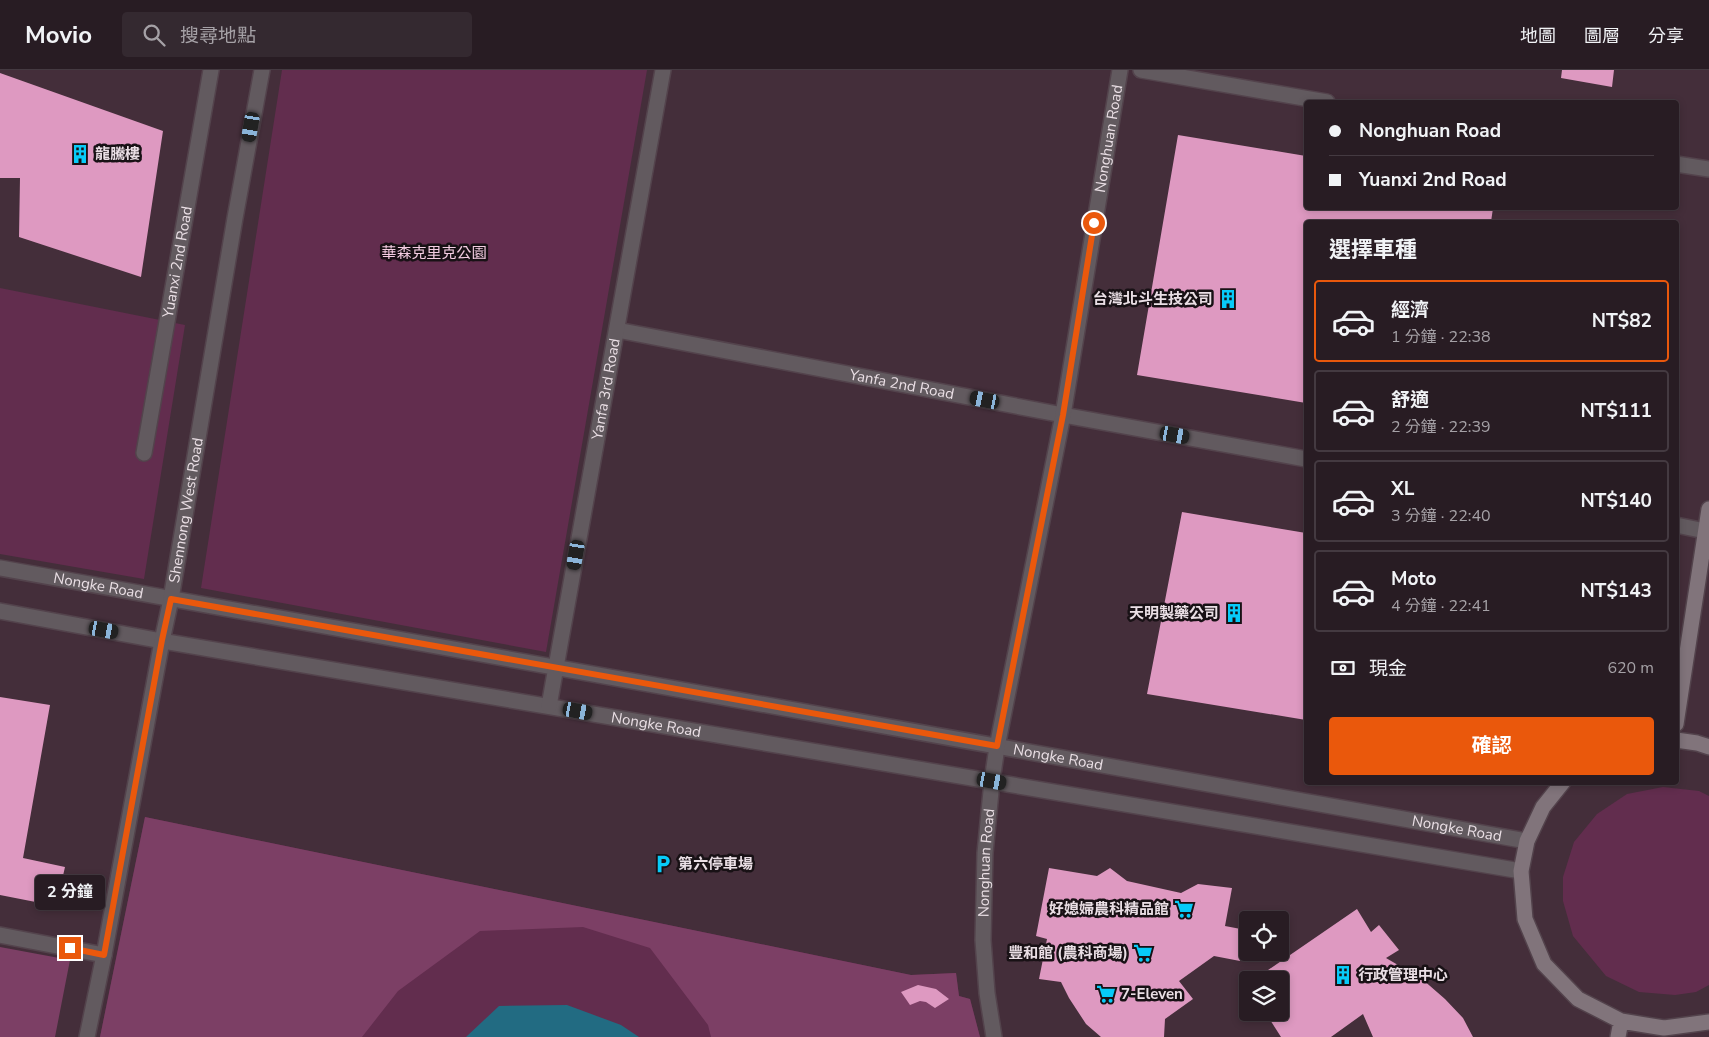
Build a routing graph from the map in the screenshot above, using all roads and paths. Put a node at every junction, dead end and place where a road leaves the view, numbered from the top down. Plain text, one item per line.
1 (211, 70) edge
2 (262, 70) edge
3 (663, 70) edge
4 (1120, 70) edge
5 (1141, 70) edge
6 (1315, 100) edge
7 (1679, 164) edge
8 (1709, 169) edge
9 (616, 330) junction
10 (1063, 415) junction
11 (144, 453) dead end
12 (1304, 459) edge
13 (1709, 509) edge
14 (1679, 527) edge
15 (1705, 531) junction
16 (0, 568) edge
17 (171, 599) junction
18 (0, 611) edge
19 (162, 640) junction
20 (556, 668) junction
21 (1679, 704) edge
22 (549, 706) junction
23 (1679, 740) edge
24 (997, 746) junction
25 (1709, 747) edge
26 (992, 781) junction
27 (1560, 785) edge
28 (1527, 841) junction
29 (1521, 871) junction
30 (0, 936) edge
31 (104, 955) junction
32 (1621, 1021) junction
33 (1709, 1022) edge
34 (1663, 1033) edge
35 (87, 1037) edge
36 (994, 1037) edge
37 (1618, 1037) edge

1 - 11 street, Yuanxi 2nd Road
2 - 17 street, Shennong West Road
3 - 9 street, Yanfa 3rd Road
4 - 10 street, Nonghuan Road
5 - 6 street
7 - 8 street
9 - 10 street, Yanfa 2nd Road
9 - 20 street, Yanfa 3rd Road
10 - 12 street, Yanfa 2nd Road
10 - 24 street, Nonghuan Road
13 - 15 street
14 - 15 street
15 - 21 street
16 - 17 street, Nongke Road
17 - 19 street, Shennong West Road
17 - 20 street, Nongke Road
18 - 19 street, Nongke Road
19 - 22 street, Nongke Road
19 - 31 street, Shennong West Road
20 - 22 street, Yanfa 3rd Road
20 - 24 street, Nongke Road
22 - 26 street, Nongke Road
23 - 25 street
24 - 26 street, Nonghuan Road
24 - 28 street, Nongke Road
26 - 29 street, Nongke Road
26 - 36 street, Nonghuan Road
27 - 28 street
28 - 29 street
29 - 32 street
30 - 31 street
31 - 35 street, Shennong West Road
32 - 34 street
32 - 37 street
33 - 34 street

